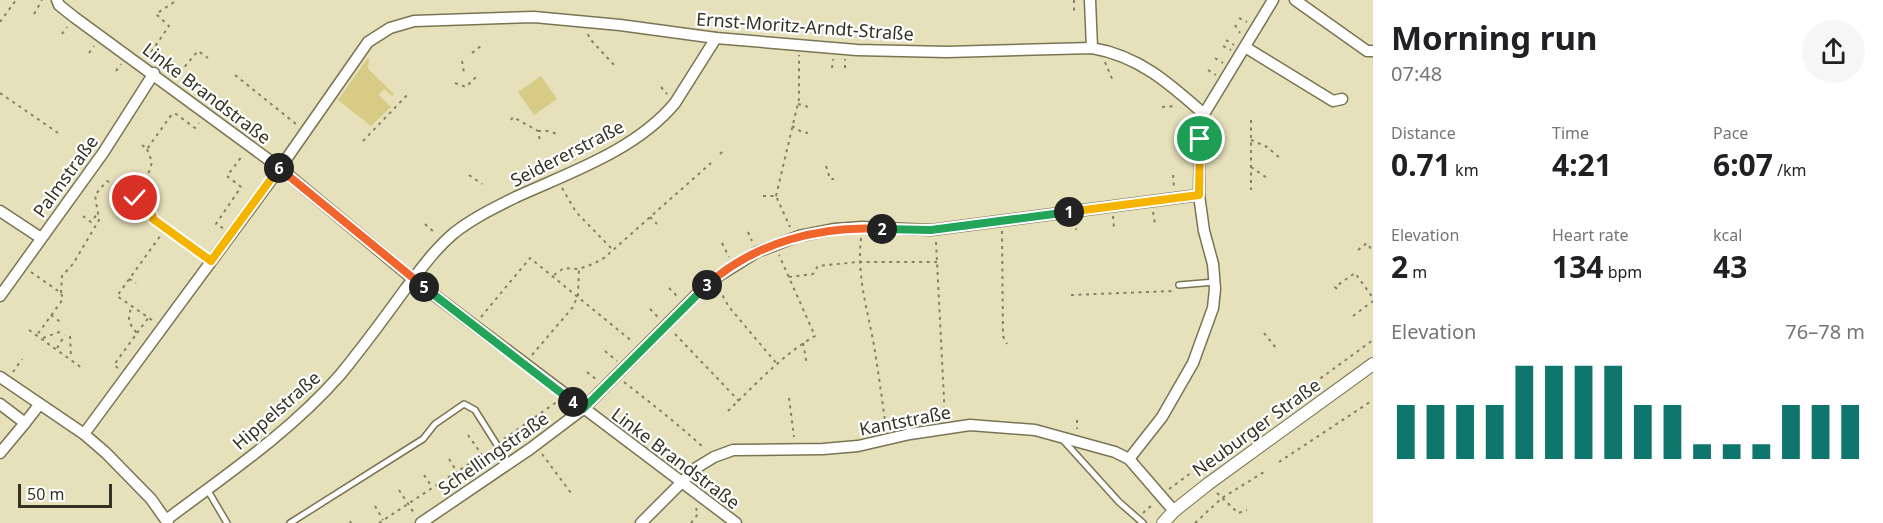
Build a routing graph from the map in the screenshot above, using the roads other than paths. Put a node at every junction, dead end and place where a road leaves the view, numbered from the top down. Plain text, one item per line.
1 (57, 0) edge
2 (1090, 0) edge
3 (1273, 0) edge
4 (1295, 0) edge
5 (716, 38) junction
6 (1245, 46) junction
7 (1092, 48) junction
8 (1373, 51) edge
9 (154, 74) junction
10 (1342, 99) dead end
11 (1204, 114) junction
12 (280, 168) junction
13 (1199, 195) junction
14 (0, 211) edge
15 (41, 238) junction
16 (413, 279) junction
17 (1215, 282) junction
18 (1179, 288) road end
19 (0, 296) edge
20 (1373, 364) edge
21 (3, 379) edge
22 (0, 404) edge
23 (39, 405) junction
24 (583, 409) junction
25 (25, 423) junction
26 (908, 423) dead end
27 (84, 434) junction
28 (910, 434) junction
29 (1059, 436) junction
30 (0, 453) edge
31 (1129, 459) junction
32 (509, 464) junction
33 (681, 483) junction
34 (207, 489) junction
35 (1174, 511) junction
36 (167, 522) edge
37 (227, 523) edge
38 (290, 523) edge
39 (421, 523) edge
40 (641, 523) edge
41 (736, 523) edge
42 (1143, 523) edge
43 (1163, 523) edge

1 - 9 street, Linke Brandstraße
2 - 7 street
3 - 6 street
4 - 8 street
5 - 7 street, Ernst-Moritz-Arndt-Straße
5 - 12 street, Ernst-Moritz-Arndt-Straße
5 - 16 street, Seidererstraße
6 - 10 street
6 - 11 street
7 - 11 street, Ernst-Moritz-Arndt-Straße
9 - 12 street, Linke Brandstraße
9 - 15 street, Palmstraße
11 - 13 street
12 - 16 street, Linke Brandstraße
12 - 27 street, Ernst-Moritz-Arndt-Straße
13 - 17 street
13 - 24 street, Schellingstraße
14 - 15 street
15 - 19 street, Palmstraße
16 - 24 street, Linke Brandstraße
16 - 34 street, Hippelstraße
17 - 18 lane
17 - 31 street
20 - 35 street, Neuburger Straße
21 - 23 street
22 - 25 street
23 - 25 street
23 - 27 street
24 - 32 street, Schellingstraße
24 - 33 street, Linke Brandstraße
25 - 30 street
26 - 28 lane
27 - 36 street
28 - 29 street, Kantstraße
28 - 33 street, Kantstraße
29 - 31 street, Kantstraße
29 - 42 lane
31 - 35 street, Kantstraße
32 - 38 lane
32 - 39 street, Schellingstraße
33 - 40 street, Kantstraße
33 - 41 street, Linke Brandstraße
34 - 36 street, Hippelstraße
34 - 37 lane
35 - 43 street, Neuburger Straße

